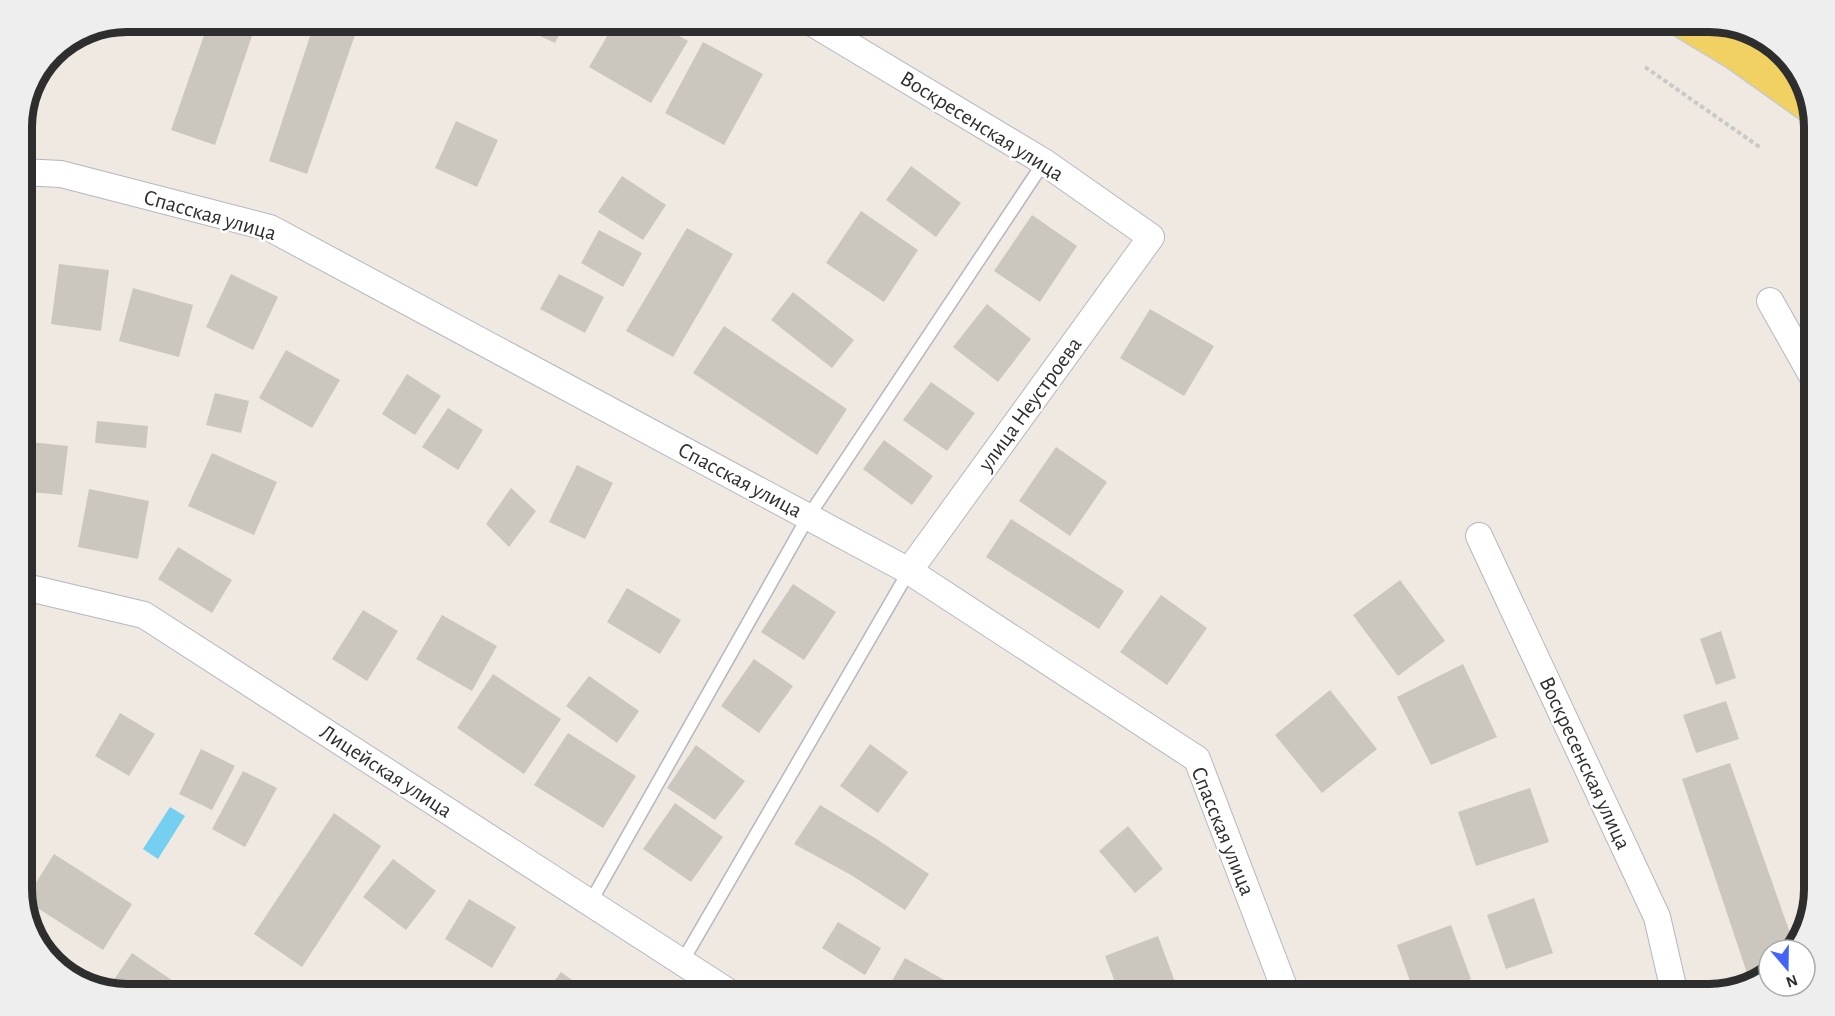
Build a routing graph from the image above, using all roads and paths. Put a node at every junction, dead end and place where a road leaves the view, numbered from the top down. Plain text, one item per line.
1 (826, 31) edge
2 (1700, 31) edge
3 (1645, 67) dead end
4 (1799, 98) edge
5 (1761, 148) dead end
6 (1044, 162) junction
7 (32, 173) edge
8 (1150, 237) joint
9 (1770, 302) dead end
10 (1803, 360) edge
11 (808, 517) junction
12 (1479, 536) dead end
13 (909, 571) junction
14 (32, 589) edge
15 (590, 903) junction
16 (682, 962) junction
17 (716, 984) edge
18 (1283, 984) edge
19 (1672, 984) edge

1 - 6 street, Воскресенская улица
2 - 4 main road
3 - 5 path
6 - 8 street, Воскресенская улица
6 - 11 lane
7 - 11 street, Спасская улица
8 - 13 street, улица Неустроева
9 - 10 street
11 - 13 street, Спасская улица
11 - 15 lane
12 - 19 street, Воскресенская улица
13 - 16 lane
13 - 18 street, Спасская улица
14 - 15 street, Лицейская улица
15 - 16 street, Лицейская улица
16 - 17 street, Лицейская улица

